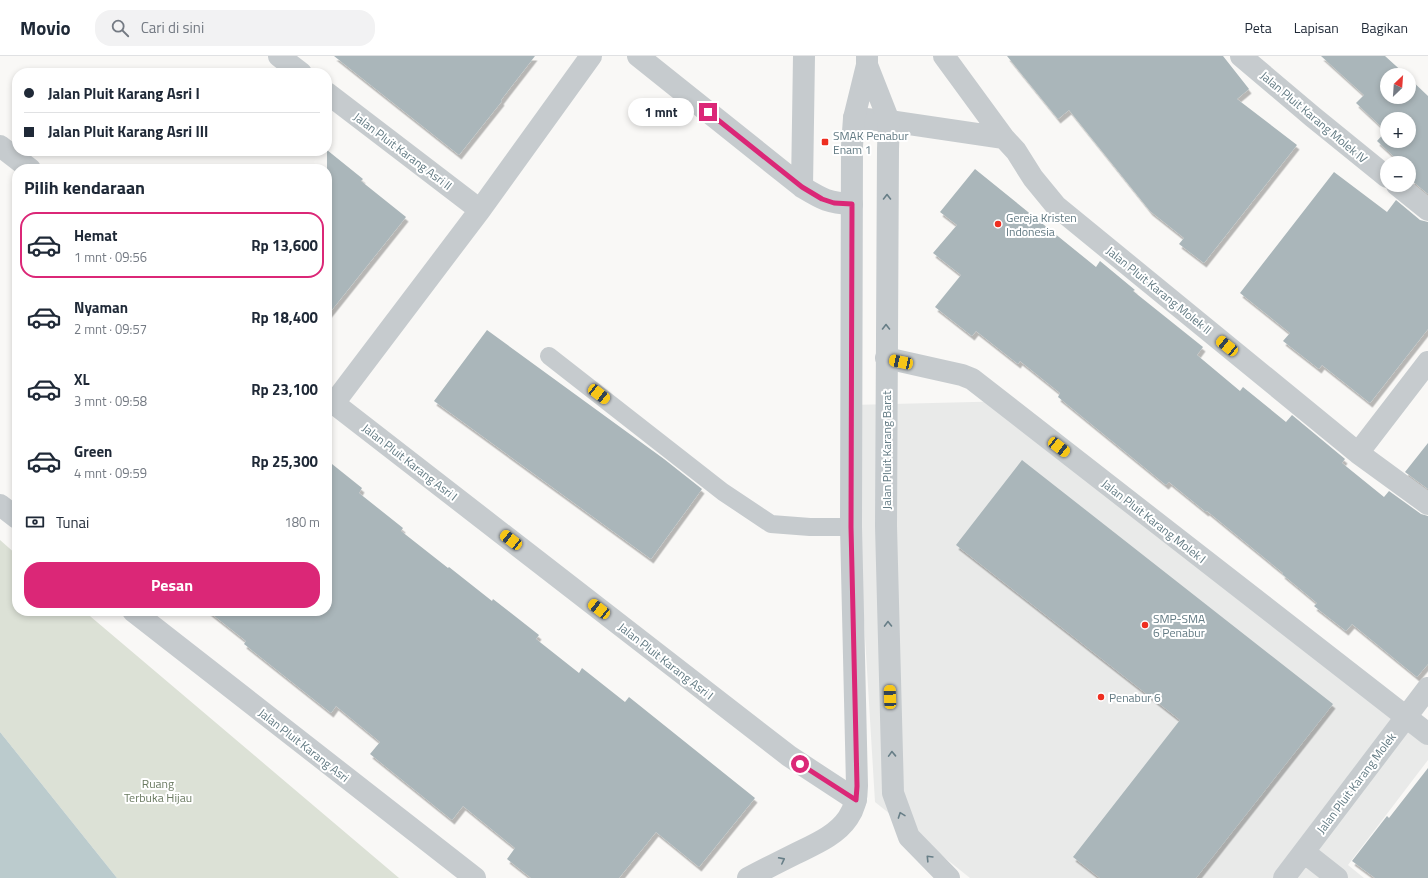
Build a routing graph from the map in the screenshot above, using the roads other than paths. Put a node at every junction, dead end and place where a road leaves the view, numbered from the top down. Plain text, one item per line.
1 (278, 56) edge
2 (591, 56) edge
3 (638, 56) edge
4 (804, 56) edge
5 (944, 56) edge
6 (1241, 56) edge
7 (867, 60) edge
8 (294, 68) edge
9 (332, 97) edge
10 (854, 118) junction
11 (889, 121) junction
12 (1004, 138) junction
13 (0, 146) edge
14 (12, 155) edge
15 (13, 156) edge
16 (23, 164) edge
17 (1380, 171) edge
18 (802, 187) junction
19 (1405, 192) edge
20 (852, 204) junction
21 (480, 210) junction
22 (1428, 210) edge
23 (549, 356) dead end
24 (886, 358) junction
25 (1428, 362) edge
26 (332, 398) edge
27 (332, 403) edge
28 (1358, 453) junction
29 (1428, 504) edge
30 (0, 505) edge
31 (12, 514) edge
32 (843, 527) junction
33 (139, 616) edge
34 (1428, 688) edge
35 (1406, 717) junction
36 (1428, 734) edge
37 (856, 800) junction
38 (1304, 852) junction
39 (475, 878) edge
40 (748, 878) edge
41 (949, 878) edge
42 (1284, 878) edge
43 (1337, 878) edge

1 - 8 street
2 - 21 street
3 - 18 street
4 - 18 street
5 - 12 street, Jalan Pluit Karang Molek II
6 - 17 street, Jalan Pluit Karang Molek IV
7 - 10 street, Jalan Pluit Karang Barat
7 - 11 street, Jalan Pluit Karang Barat
9 - 21 street, Jalan Pluit Karang Asri II
10 - 11 street
10 - 20 street, Jalan Pluit Karang Barat
11 - 12 street
24 -> 11 street, Jalan Pluit Karang Barat
12 - 28 street, Jalan Pluit Karang Molek II
13 - 14 street
15 - 16 street
18 - 20 street
19 - 22 street
20 - 32 street, Jalan Pluit Karang Barat
21 - 26 street
23 - 32 lane
24 - 35 street, Jalan Pluit Karang Molek I
41 -> 24 street, Jalan Pluit Karang Barat
25 - 28 street
27 - 37 street, Jalan Pluit Karang Asri I
28 - 29 street, Jalan Pluit Karang Molek II
30 - 31 street
32 - 37 street, Jalan Pluit Karang Barat
33 - 39 street, Jalan Pluit Karang Asri
34 - 35 street, Jalan Pluit Karang Molek
35 - 36 street, Jalan Pluit Karang Molek I
35 - 38 street, Jalan Pluit Karang Molek
40 -> 37 street
38 - 42 street, Jalan Pluit Karang Molek
38 - 43 street

